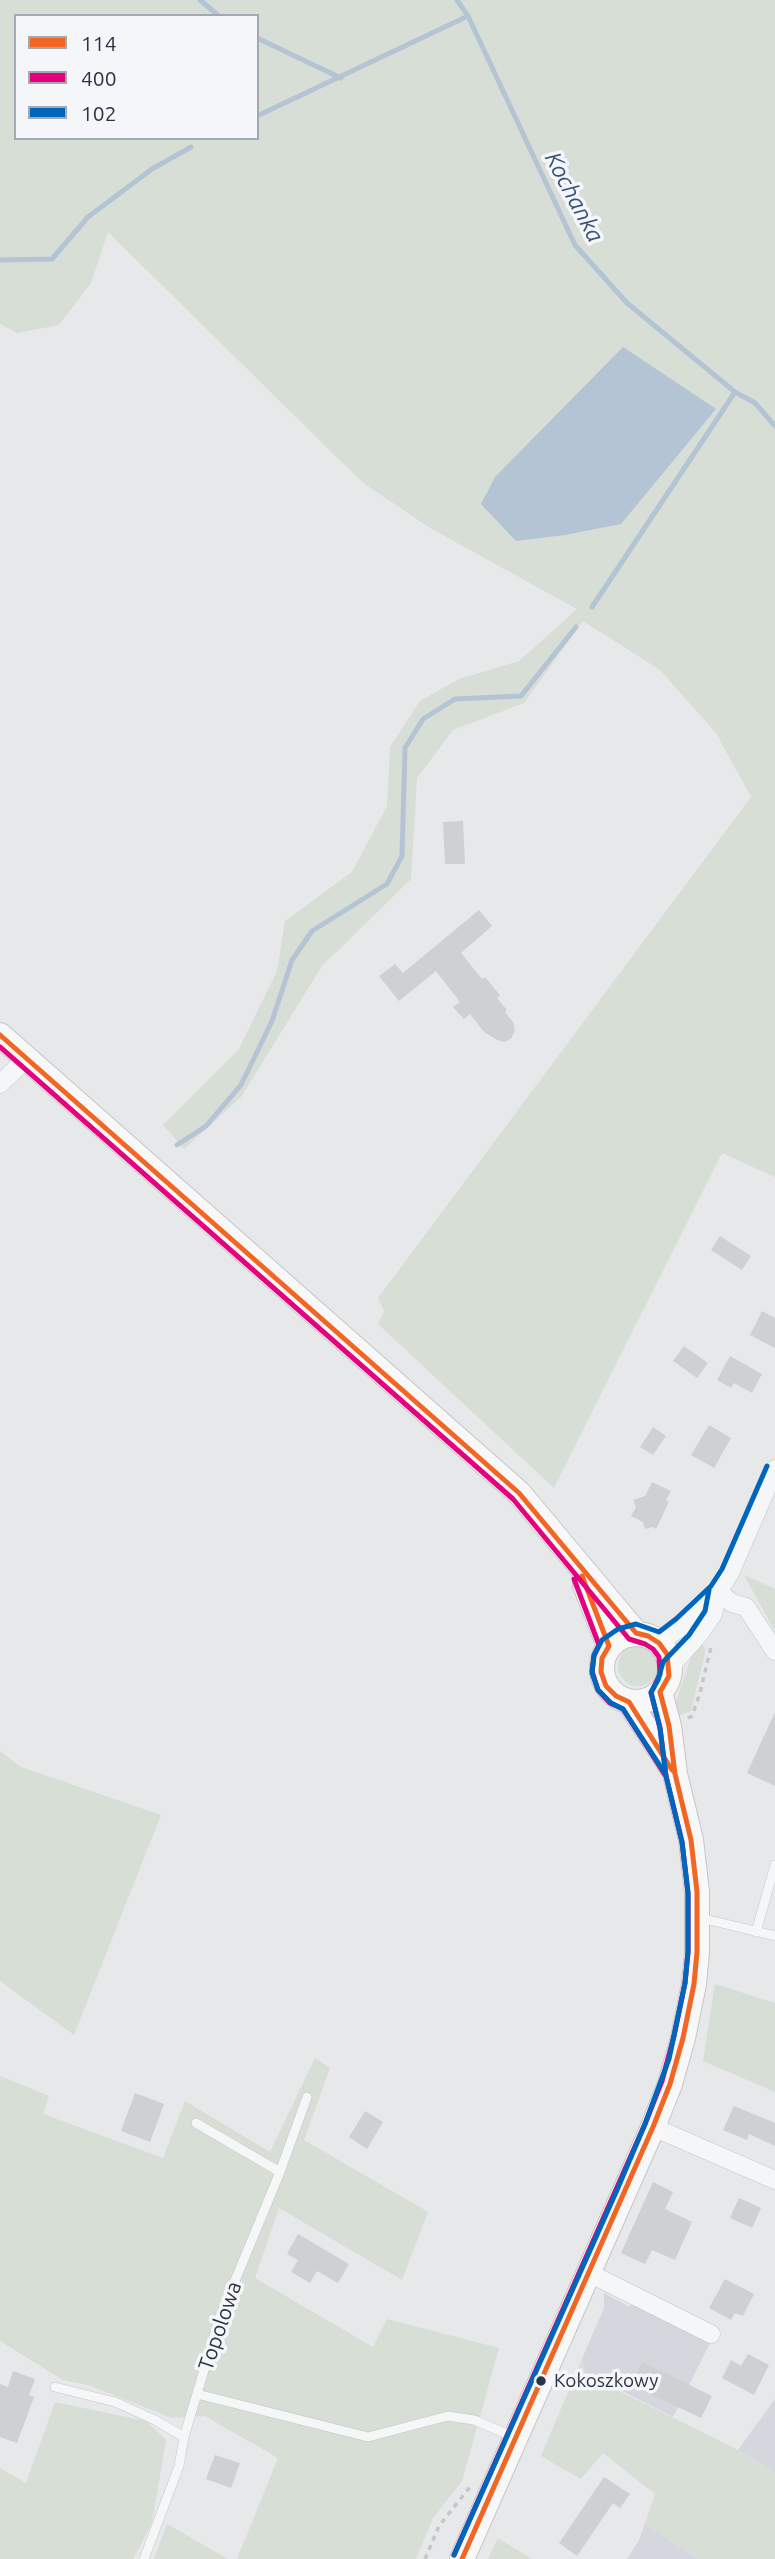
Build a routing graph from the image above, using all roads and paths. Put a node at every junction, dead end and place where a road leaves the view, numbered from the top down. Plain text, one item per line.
1 (0, 1035) edge
2 (26, 1059) junction
3 (0, 1084) edge
4 (775, 1469) edge
5 (577, 1564) junction
6 (718, 1592) junction
7 (636, 1633) junction
8 (659, 1643) junction
9 (609, 1646) junction
10 (775, 1651) edge
11 (670, 1667) junction
12 (660, 1692) junction
13 (629, 1702) junction
14 (675, 1774) junction
15 (775, 1865) edge
16 (698, 1920) junction
17 (756, 1932) junction
18 (775, 1936) edge
19 (307, 2097) dead end
20 (196, 2123) dead end
21 (653, 2127) junction
22 (280, 2172) junction
23 (775, 2180) edge
24 (589, 2273) junction
25 (711, 2334) dead end
26 (55, 2387) dead end
27 (197, 2394) junction
28 (184, 2437) junction
29 (516, 2438) junction
30 (473, 2482) dead end
31 (144, 2559) edge
32 (425, 2559) edge
33 (462, 2559) edge

1 - 2 main road
2 - 3 street
2 - 5 main road
4 - 6 street
5 - 7 main road
5 - 9 main road
6 - 8 street
6 - 10 street
6 - 11 street
7 - 8 main road
7 - 9 main road
8 - 11 main road
9 - 13 main road
11 - 12 main road
12 - 13 main road
12 - 14 main road
13 - 14 main road
14 - 16 main road
15 - 17 lane
16 - 17 lane
16 - 21 main road
17 - 18 lane
19 - 22 lane, Topolowa
20 - 22 lane
21 - 23 street
21 - 24 main road
22 - 27 lane, Topolowa
24 - 25 street
24 - 29 main road
26 - 28 lane
27 - 28 lane, Topolowa
27 - 29 lane
28 - 31 lane, Topolowa
29 - 33 main road
30 - 32 path

